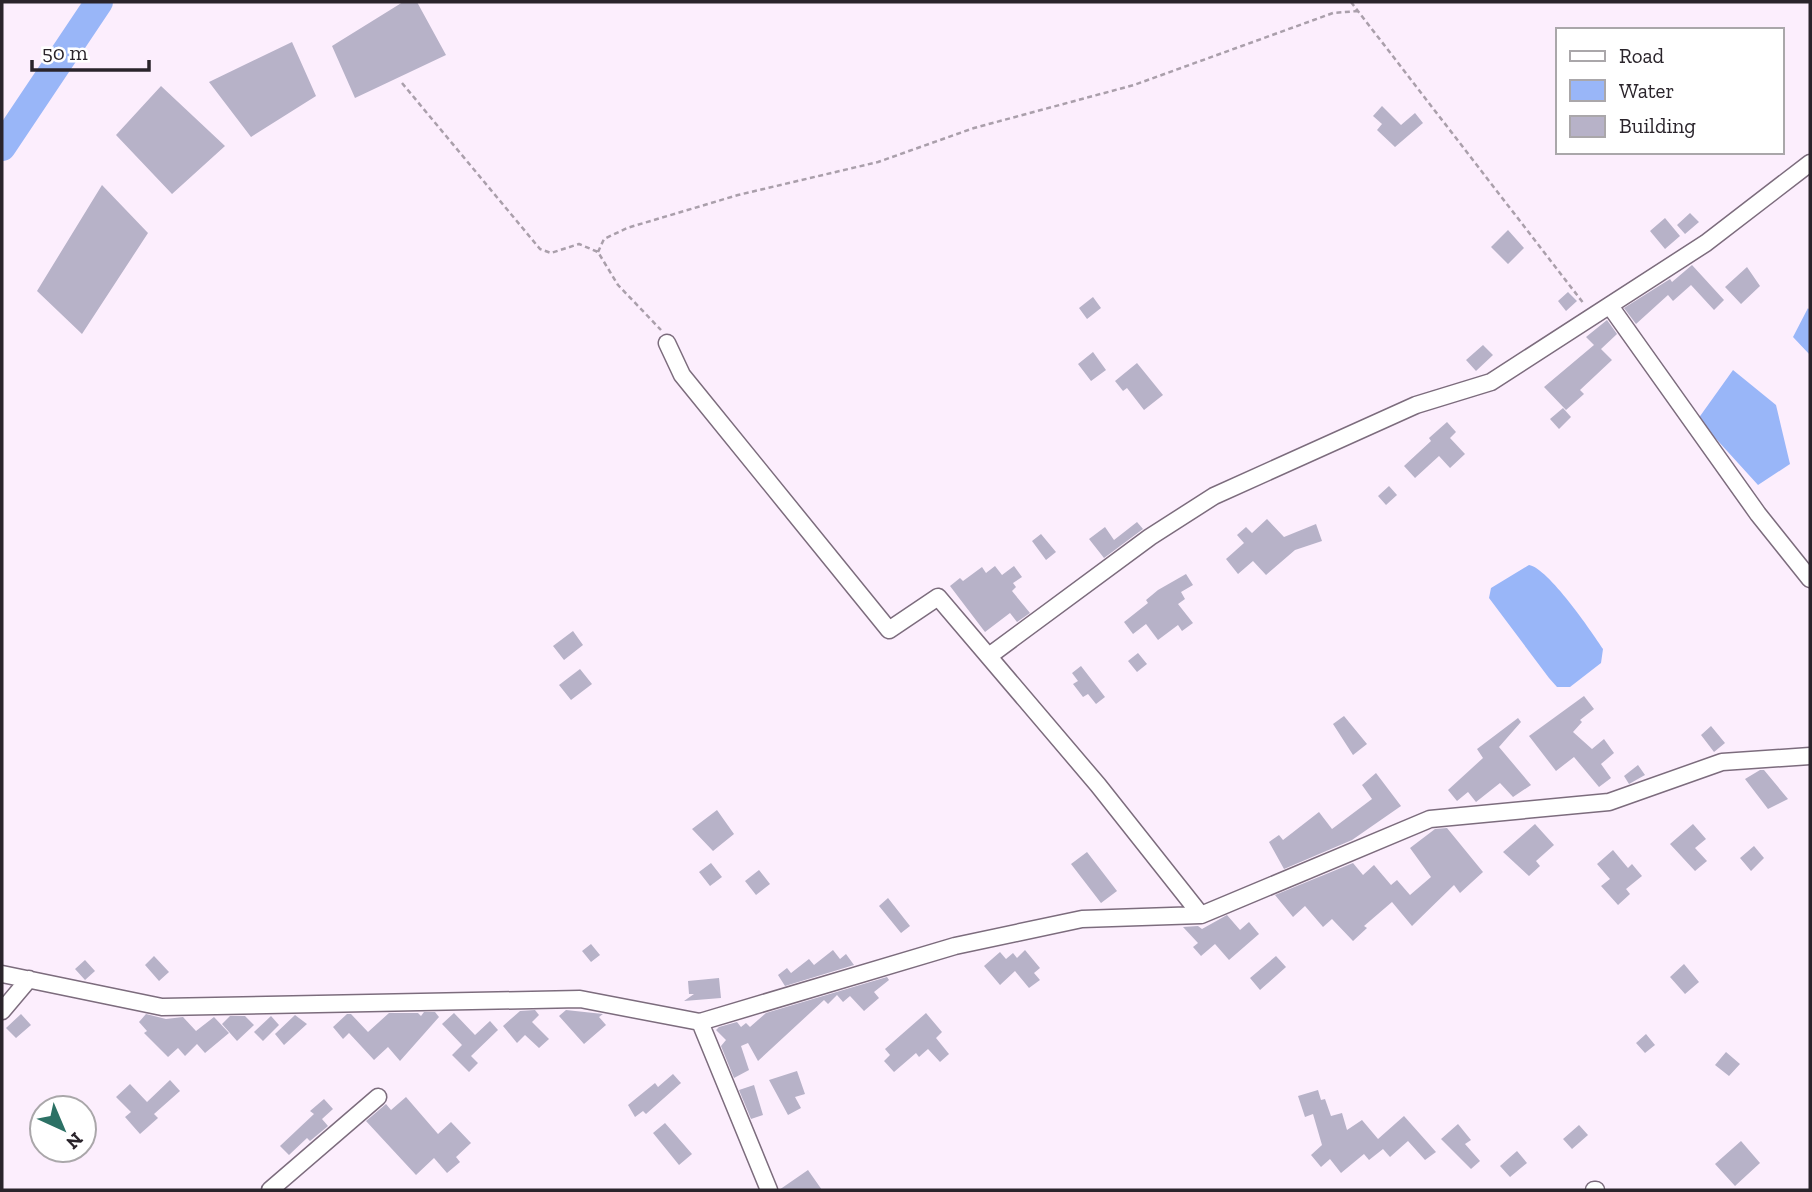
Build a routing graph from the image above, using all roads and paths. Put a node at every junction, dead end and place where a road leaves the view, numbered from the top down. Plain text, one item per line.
1 (1350, 2) edge
2 (1358, 11) junction
3 (402, 83) dead end
4 (1810, 163) edge
5 (598, 252) junction
6 (1610, 306) junction
7 (1594, 316) junction
8 (667, 343) joint
9 (1810, 579) edge
10 (989, 656) junction
11 (1810, 756) edge
12 (1201, 915) junction
13 (2, 974) edge
14 (29, 979) junction
15 (2, 1011) edge
16 (700, 1022) junction
17 (378, 1097) dead end
18 (292, 1184) edge
19 (270, 1190) edge
20 (769, 1190) edge

1 - 2 path
2 - 5 path
2 - 7 path
3 - 5 path
4 - 6 street
5 - 8 path
6 - 7 street
6 - 9 street
7 - 10 street
8 - 10 street
10 - 12 street
11 - 12 street
12 - 16 street
13 - 14 street
14 - 15 street
14 - 16 street
16 - 20 street
17 - 18 street
18 - 19 street

